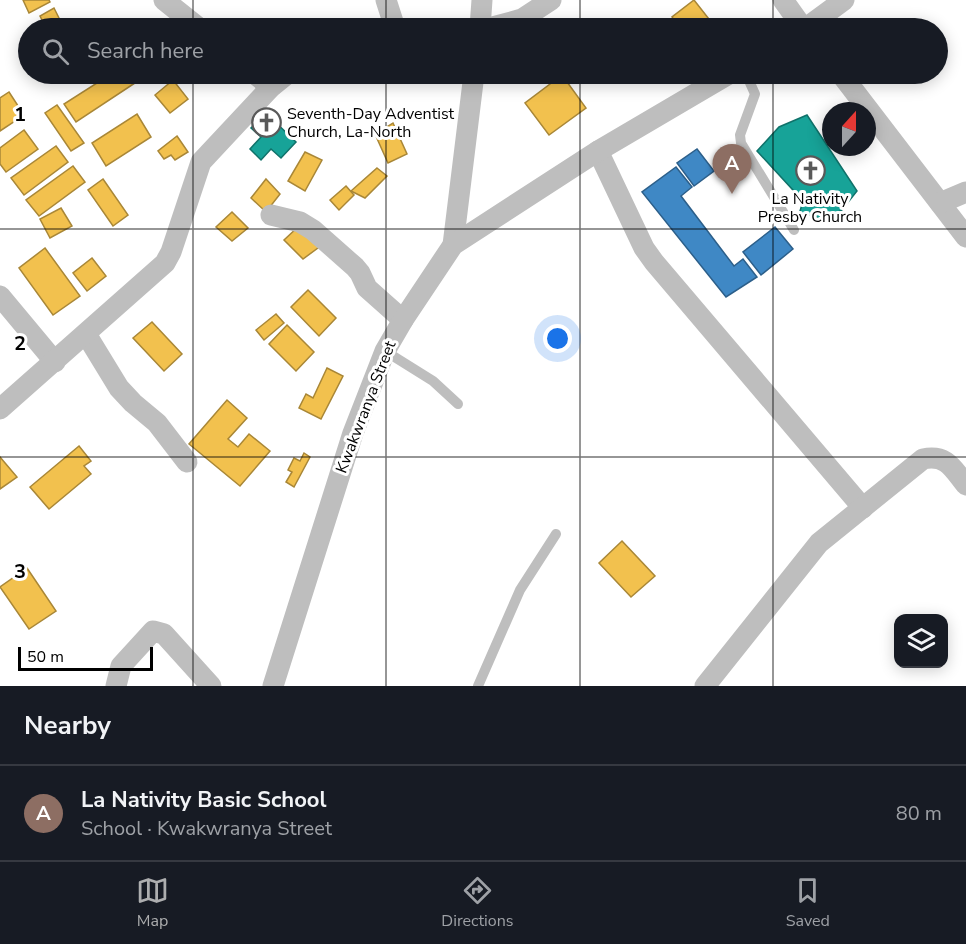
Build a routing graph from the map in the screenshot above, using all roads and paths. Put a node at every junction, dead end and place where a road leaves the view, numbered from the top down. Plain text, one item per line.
1 (164, 0) edge
2 (386, 0) edge
3 (482, 0) edge
4 (551, 0) edge
5 (783, 0) edge
6 (844, 0) edge
7 (186, 18) edge
8 (392, 18) edge
9 (481, 18) edge
10 (524, 18) edge
11 (796, 18) edge
12 (818, 18) edge
13 (266, 84) edge
14 (473, 84) edge
15 (712, 84) edge
16 (751, 84) edge
17 (849, 84) edge
18 (598, 151) junction
19 (966, 192) edge
20 (940, 203) junction
21 (271, 215) dead end
22 (794, 230) dead end
23 (966, 237) edge
24 (453, 245) junction
25 (0, 296) edge
26 (403, 320) junction
27 (86, 334) junction
28 (386, 351) junction
29 (55, 362) junction
30 (458, 404) dead end
31 (0, 409) edge
32 (187, 462) dead end
33 (966, 485) edge
34 (863, 508) junction
35 (556, 534) dead end
36 (116, 686) edge
37 (211, 686) edge
38 (273, 686) edge
39 (478, 686) edge
40 (705, 686) edge

1 - 7 street
2 - 8 street
3 - 9 street
4 - 10 street
5 - 11 street
6 - 12 street
13 - 27 street
14 - 24 street
15 - 18 street, Kwakwranya Street
16 - 22 lane
17 - 20 street
18 - 24 street, Kwakwranya Street
18 - 34 street
19 - 20 street
20 - 23 street
21 - 26 street
24 - 26 street, Kwakwranya Street
25 - 29 street
26 - 28 street, Kwakwranya Street
27 - 29 street
27 - 32 street
28 - 30 lane
28 - 38 street, Kwakwranya Street
29 - 31 street
33 - 34 street
34 - 40 street
35 - 39 lane
36 - 37 street

